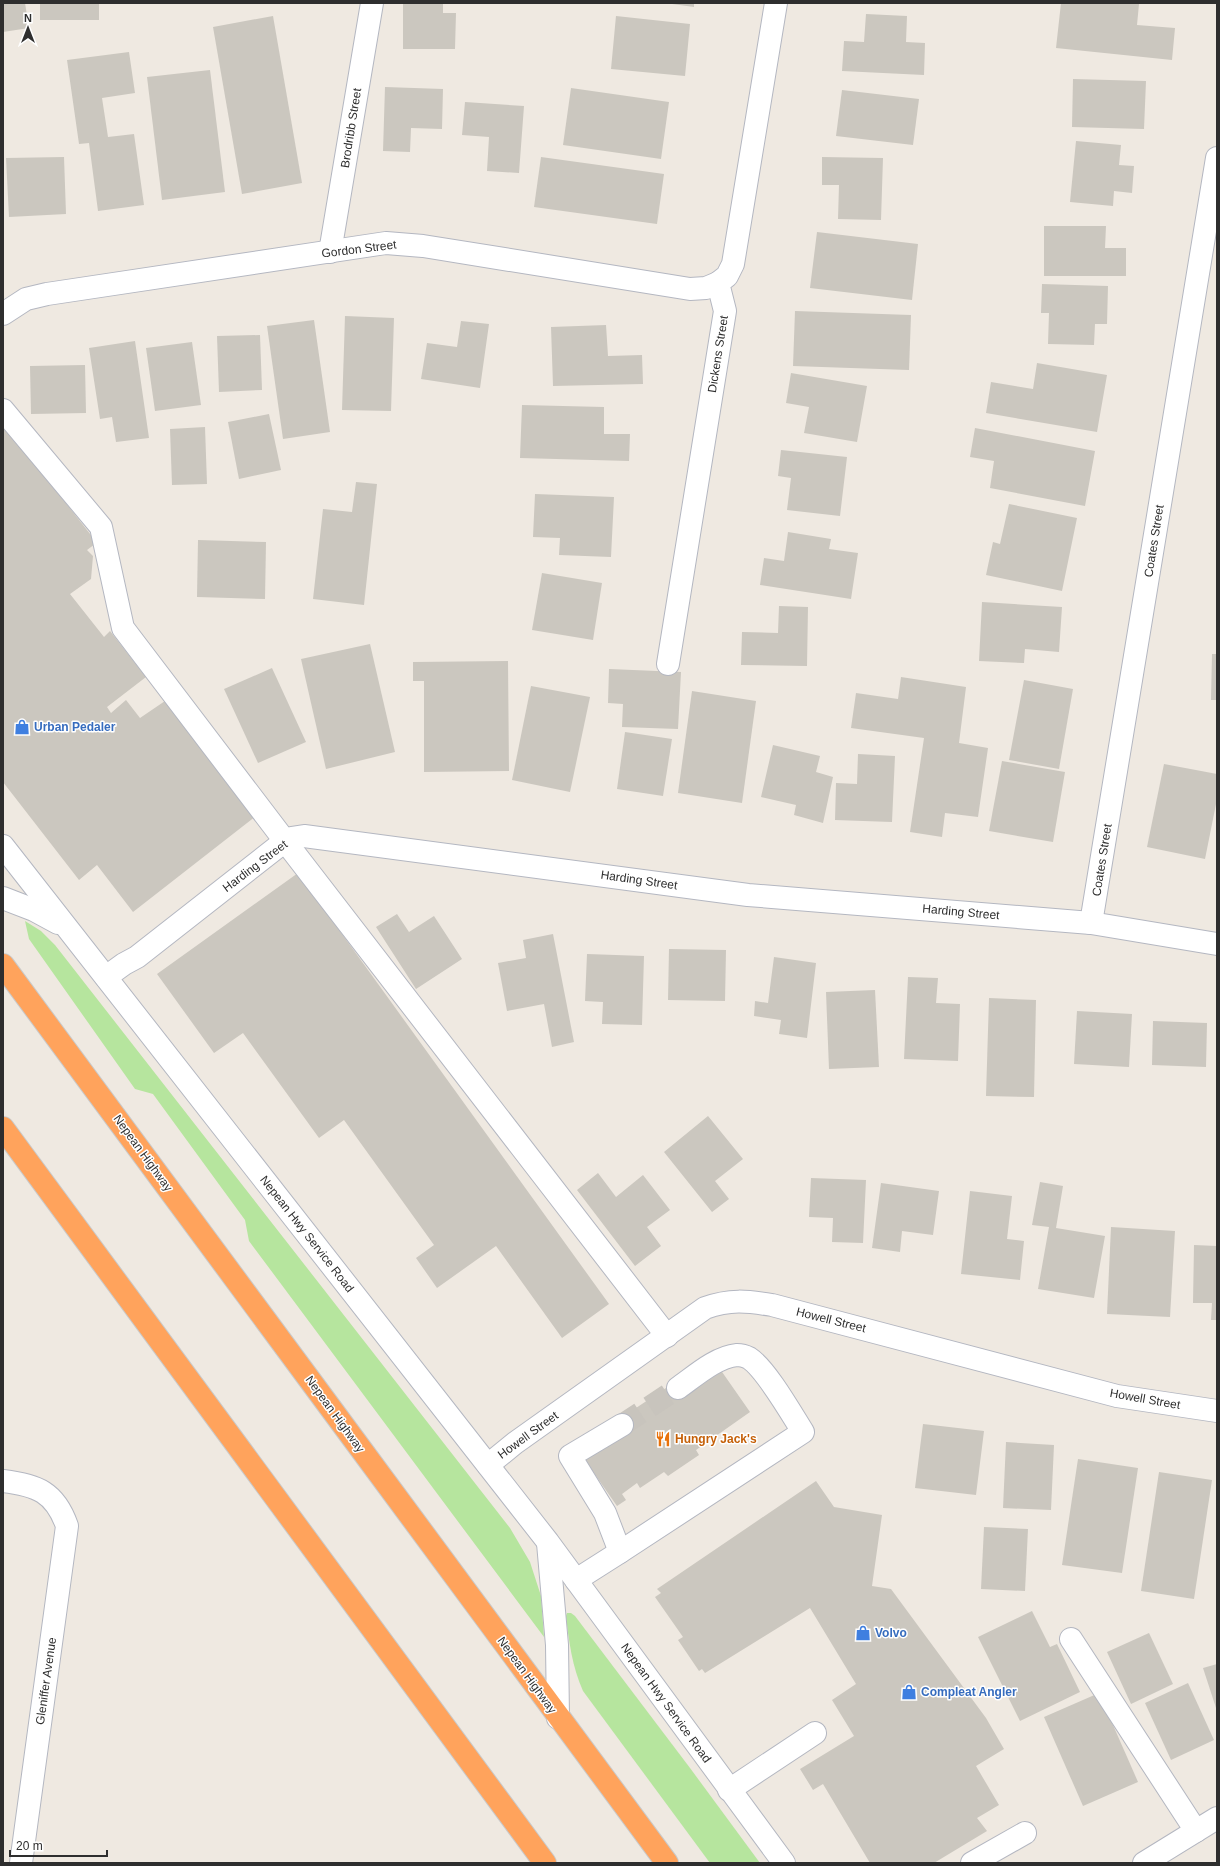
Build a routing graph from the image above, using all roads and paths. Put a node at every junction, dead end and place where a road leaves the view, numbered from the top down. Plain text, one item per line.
1 (372, 3) edge
2 (776, 3) edge
3 (1217, 158) edge
4 (330, 252) junction
5 (718, 283) junction
6 (3, 314) edge
7 (3, 410) edge
8 (668, 664) dead end
9 (285, 841) junction
10 (3, 846) edge
11 (3, 898) edge
12 (1091, 923) junction
13 (66, 926) junction
14 (1217, 944) edge
15 (3, 965) edge
16 (106, 977) junction
17 (3, 1128) edge
18 (667, 1336) junction
19 (678, 1388) tunnel mouth
20 (1217, 1411) edge
21 (622, 1425) tunnel mouth
22 (488, 1465) junction
23 (3, 1481) edge
24 (548, 1542) junction
25 (620, 1552) junction
26 (576, 1580) junction
27 (1071, 1639) dead end
28 (558, 1718) junction
29 (815, 1732) dead end
30 (729, 1790) junction
31 (1217, 1818) edge
32 (1196, 1831) junction
33 (1025, 1833) dead end
34 (21, 1863) edge
35 (545, 1863) edge
36 (667, 1863) edge
37 (784, 1863) edge
38 (972, 1863) edge
39 (1144, 1863) edge

1 - 4 street, Brodribb Street
2 - 5 street
3 - 12 street, Coates Street
4 - 5 street, Gordon Street
4 - 6 street, Gordon Street
5 - 8 street, Dickens Street
7 - 9 street
9 - 12 street, Harding Street
9 - 16 street, Harding Street
9 - 18 street
10 - 13 street, Nepean Hwy Service Road
11 - 13 street, Nepean Hwy Service Road
12 - 14 street, Harding Street
13 - 16 street, Nepean Hwy Service Road
15 - 28 highway, Nepean Highway
16 - 22 street, Nepean Hwy Service Road
17 - 35 highway
18 - 20 street, Howell Street
18 - 22 street, Howell Street
19 - 25 street
21 - 25 street
22 - 24 street, Nepean Hwy Service Road
23 - 34 street, Gleniffer Avenue
24 - 26 street, Nepean Hwy Service Road
24 - 28 street
25 - 26 street
26 - 30 street, Nepean Hwy Service Road
27 - 32 street
28 - 36 highway, Nepean Highway
29 - 30 street
30 - 37 street, Nepean Hwy Service Road
31 - 32 street
32 - 39 street
33 - 38 street

